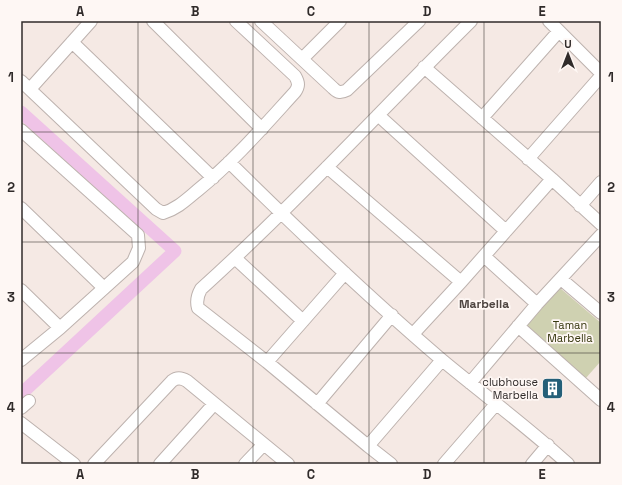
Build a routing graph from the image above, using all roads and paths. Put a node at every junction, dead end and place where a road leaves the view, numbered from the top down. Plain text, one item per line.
1 (91, 21) edge
2 (153, 21) edge
3 (236, 21) edge
4 (340, 21) edge
5 (419, 21) edge
6 (471, 21) edge
7 (549, 21) edge
8 (263, 22) edge
9 (559, 31) junction
10 (72, 42) junction
11 (302, 59) junction
12 (424, 67) junction
13 (601, 74) edge
14 (25, 85) edge
15 (378, 115) junction
16 (482, 118) junction
17 (262, 129) junction
18 (21, 130) edge
19 (528, 159) junction
20 (229, 162) junction
21 (327, 167) junction
22 (213, 178) junction
23 (552, 179) junction
24 (601, 182) edge
25 (580, 206) junction
26 (21, 208) edge
27 (282, 214) junction
28 (601, 224) edge
29 (506, 231) junction
30 (601, 235) edge
31 (484, 256) junction
32 (235, 258) junction
33 (345, 273) junction
34 (561, 279) junction
35 (461, 282) junction
36 (104, 288) junction
37 (21, 290) edge
38 (537, 304) junction
39 (601, 313) edge
40 (392, 315) junction
41 (303, 321) junction
42 (518, 326) junction
43 (60, 328) junction
44 (413, 334) junction
45 (21, 360) edge
46 (442, 360) junction
47 (267, 362) junction
48 (470, 383) junction
49 (601, 400) edge
50 (214, 404) junction
51 (317, 404) junction
52 (496, 404) junction
53 (21, 423) edge
54 (263, 444) junction
55 (548, 445) junction
56 (368, 446) junction
57 (74, 464) edge
58 (94, 464) edge
59 (160, 464) edge
60 (245, 464) edge
61 (288, 464) edge
62 (391, 464) edge
63 (444, 464) edge
64 (532, 464) edge
65 (568, 464) edge

1 - 10 street
2 - 17 street
3 - 17 street
4 - 11 street
5 - 11 street
6 - 12 street
7 - 9 street
8 - 11 street
9 - 13 street
9 - 16 street
10 - 14 street
10 - 22 street
12 - 15 street
12 - 16 street
13 - 19 street
14 - 22 street
15 - 21 street
15 - 29 street
16 - 19 street
17 - 20 street
18 - 36 street
19 - 23 street
20 - 22 street
20 - 27 street
21 - 27 street
21 - 35 street
23 - 25 street
23 - 29 street
24 - 25 street
25 - 28 street
26 - 36 street
27 - 32 street
27 - 33 street
29 - 31 street
30 - 34 street
31 - 35 street
31 - 38 street
32 - 41 street
32 - 47 street
33 - 40 street
33 - 41 street
34 - 38 street
34 - 39 street
35 - 44 street
36 - 43 street
37 - 43 street
38 - 42 street
40 - 44 street
40 - 51 street
41 - 47 street
42 - 48 street
42 - 49 street
43 - 45 street
44 - 46 street
46 - 48 street
46 - 56 street
47 - 51 street
48 - 52 street
50 - 54 street
50 - 58 street
50 - 59 street
51 - 56 street
52 - 55 street
52 - 63 street
53 - 57 street
54 - 60 street
54 - 61 street
55 - 64 street
55 - 65 street
56 - 62 street

